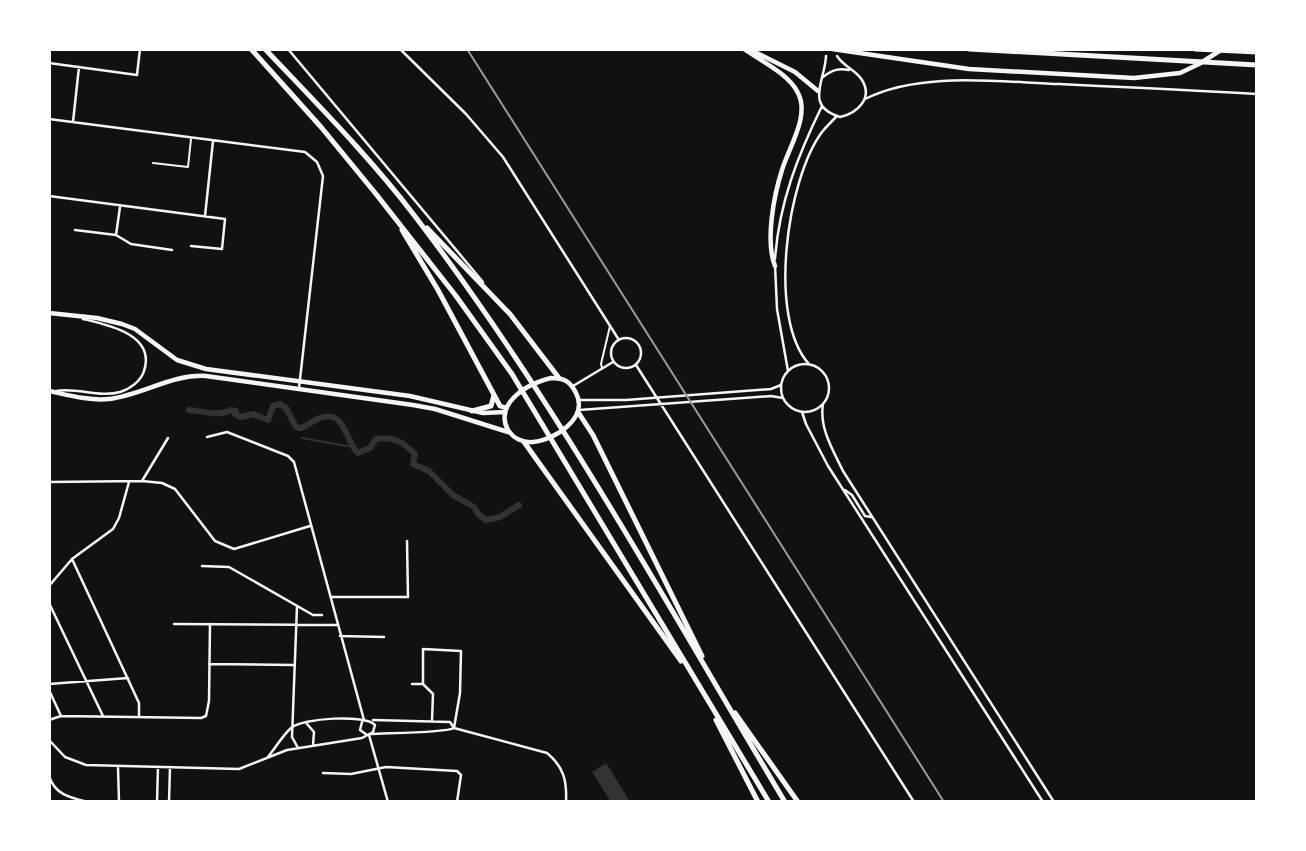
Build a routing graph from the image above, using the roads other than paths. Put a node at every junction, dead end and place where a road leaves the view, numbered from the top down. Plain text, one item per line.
1 (140, 49) edge
2 (251, 49) edge
3 (265, 49) edge
4 (288, 49) edge
5 (400, 49) edge
6 (746, 49) edge
7 (832, 49) edge
8 (969, 49) edge
9 (1195, 49) edge
10 (1222, 49) edge
11 (1257, 52) edge
12 (826, 56) dead end
13 (837, 56) dead end
14 (49, 63) edge
15 (1257, 65) edge
16 (79, 67) junction
17 (849, 70) junction
18 (823, 77) junction
19 (818, 91) junction
20 (1257, 94) edge
21 (865, 99) junction
22 (822, 106) junction
23 (838, 116) junction
24 (49, 119) edge
25 (73, 122) junction
26 (192, 138) junction
27 (214, 141) junction
28 (153, 163) dead end
29 (49, 196) edge
30 (120, 205) junction
31 (412, 213) junction
32 (205, 216) junction
33 (397, 220) junction
34 (75, 230) dead end
35 (116, 235) junction
36 (191, 246) dead end
37 (172, 250) dead end
38 (775, 266) junction
39 (49, 313) edge
40 (510, 314) junction
41 (77, 317) junction
42 (610, 325) junction
43 (619, 340) junction
44 (613, 362) junction
45 (809, 364) junction
46 (636, 365) junction
47 (602, 369) junction
48 (788, 371) junction
49 (559, 378) junction
50 (299, 380) junction
51 (781, 385) junction
52 (573, 386) junction
53 (299, 388) junction
54 (51, 391) edge
55 (494, 395) junction
56 (783, 398) junction
57 (580, 400) junction
58 (823, 404) junction
59 (506, 408) junction
60 (472, 411) junction
61 (802, 412) junction
62 (578, 413) junction
63 (508, 432) junction
64 (207, 437) dead end
65 (167, 438) dead end
66 (524, 442) junction
67 (142, 481) junction
68 (49, 482) edge
69 (129, 482) junction
70 (843, 488) junction
71 (872, 517) junction
72 (310, 526) junction
73 (408, 541) dead end
74 (72, 559) junction
75 (202, 566) dead end
76 (49, 586) edge
77 (331, 597) junction
78 (49, 603) edge
79 (297, 606) junction
80 (322, 615) dead end
81 (174, 624) dead end
82 (210, 624) junction
83 (296, 624) junction
84 (337, 625) junction
85 (340, 636) junction
86 (384, 637) dead end
87 (209, 664) junction
88 (294, 665) junction
89 (693, 675) junction
90 (128, 678) junction
91 (86, 681) junction
92 (49, 684) edge
93 (412, 684) dead end
94 (423, 684) junction
95 (49, 690) edge
96 (719, 692) junction
97 (61, 716) junction
98 (103, 716) junction
99 (139, 717) junction
100 (49, 720) edge
101 (364, 720) junction
102 (370, 720) junction
103 (432, 721) junction
104 (304, 722) junction
105 (292, 726) junction
106 (454, 728) junction
107 (368, 735) junction
108 (50, 741) edge
109 (313, 746) junction
110 (298, 748) junction
111 (267, 758) junction
112 (118, 766) junction
113 (158, 767) junction
114 (170, 767) junction
115 (379, 769) junction
116 (323, 773) dead end
117 (49, 776) edge
118 (88, 802) edge
119 (119, 802) edge
120 (157, 802) edge
121 (169, 802) edge
122 (388, 802) edge
123 (457, 802) edge
124 (566, 802) edge
125 (758, 802) edge
126 (769, 802) edge
127 (785, 802) edge
128 (798, 802) edge
129 (914, 802) edge
130 (1042, 802) edge
131 (1054, 802) edge

1 - 16 street
2 - 33 highway
3 - 31 highway
4 - 40 street
5 - 42 street
6 - 19 main road
6 - 38 main road
7 - 10 main road
8 - 15 highway
9 - 11 highway
12 - 18 street
13 - 17 street
14 - 16 street
16 - 25 street
17 - 18 street
17 - 21 street
18 - 19 street
19 - 22 street
20 - 21 street
21 - 23 street
22 - 23 street
22 - 38 street
23 - 45 street
24 - 25 street
25 - 26 street
26 - 27 street
26 - 28 lane
27 - 32 street
27 - 50 street
29 - 30 street
30 - 32 street
30 - 35 street
31 - 40 highway
31 - 96 highway
32 - 36 street
33 - 55 highway
33 - 89 highway
34 - 35 street
35 - 37 street
38 - 48 street
39 - 41 main road
40 - 49 highway
41 - 50 main road
41 - 54 street
42 - 43 street
42 - 47 lane
43 - 44 street
43 - 46 street
44 - 46 street
44 - 47 street
45 - 48 street
45 - 58 street
46 - 129 street
47 - 52 street
48 - 51 street
49 - 52 main road
49 - 59 main road
50 - 53 street
50 - 60 main road
51 - 56 street
51 - 57 street
52 - 57 main road
53 - 54 main road
53 - 63 main road
55 - 59 highway
55 - 60 highway
56 - 61 street
56 - 62 street
57 - 62 main road
58 - 61 street
58 - 71 street
59 - 60 main road
59 - 63 main road
61 - 70 street
62 - 66 main road
62 - 96 highway
63 - 66 main road
64 - 72 street
65 - 67 street
66 - 89 highway
67 - 69 street
67 - 72 street
68 - 69 street
69 - 74 street
70 - 71 street
70 - 130 street
71 - 131 street
72 - 77 street
73 - 77 street
74 - 76 street
74 - 90 street
75 - 79 street
77 - 84 street
78 - 91 street
79 - 80 street
79 - 83 street
81 - 82 street
82 - 83 street
82 - 87 street
83 - 84 street
83 - 88 street
84 - 85 street
85 - 86 street
85 - 101 street
87 - 88 street
87 - 99 street
88 - 105 street
89 - 125 highway
89 - 126 highway
90 - 91 street
90 - 99 street
91 - 92 street
91 - 98 street
93 - 94 street
94 - 103 street
94 - 106 street
95 - 97 street
96 - 127 highway
96 - 128 highway
97 - 98 street
97 - 100 street
98 - 99 street
101 - 102 street
101 - 104 street
101 - 107 street
102 - 103 street
102 - 107 street
103 - 106 street
104 - 105 street
104 - 109 street
105 - 110 street
105 - 111 street
106 - 107 street
106 - 124 street
107 - 109 street
107 - 115 street
108 - 112 street
109 - 110 street
110 - 111 street
111 - 114 street
112 - 113 street
112 - 119 street
113 - 114 street
113 - 120 street
114 - 121 street
115 - 116 street
115 - 122 street
115 - 123 street
117 - 118 street

